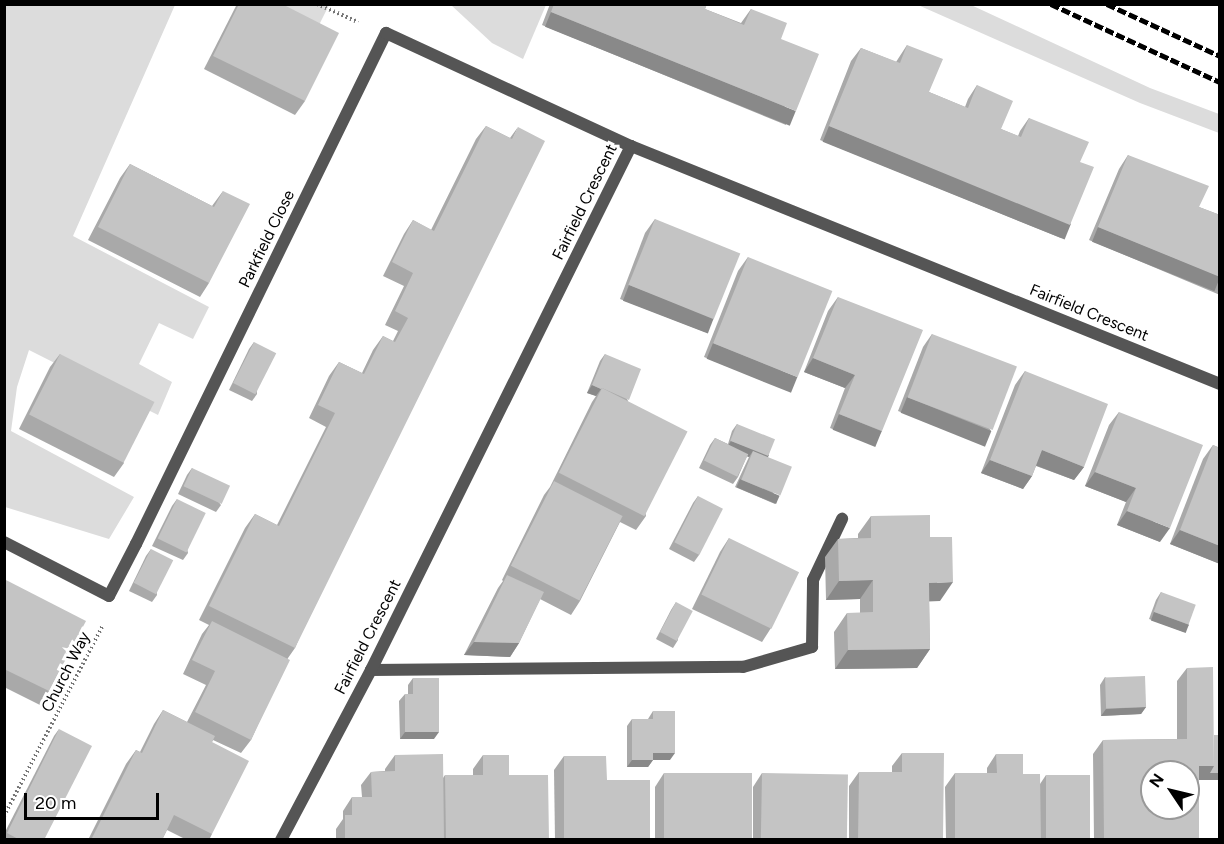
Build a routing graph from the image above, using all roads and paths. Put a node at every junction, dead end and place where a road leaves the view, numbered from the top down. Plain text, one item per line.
1 (317, 4) edge
2 (386, 33) junction
3 (631, 146) junction
4 (1220, 384) edge
5 (842, 519) dead end
6 (4, 542) edge
7 (106, 620) dead end
8 (371, 670) junction
9 (4, 816) edge
10 (281, 840) edge

1 - 2 path
2 - 3 street
2 - 6 street, Parkfield Close
3 - 4 street, Fairfield Crescent
3 - 8 street, Fairfield Crescent
5 - 8 street
7 - 9 path, Church Way
8 - 10 street, Fairfield Crescent

